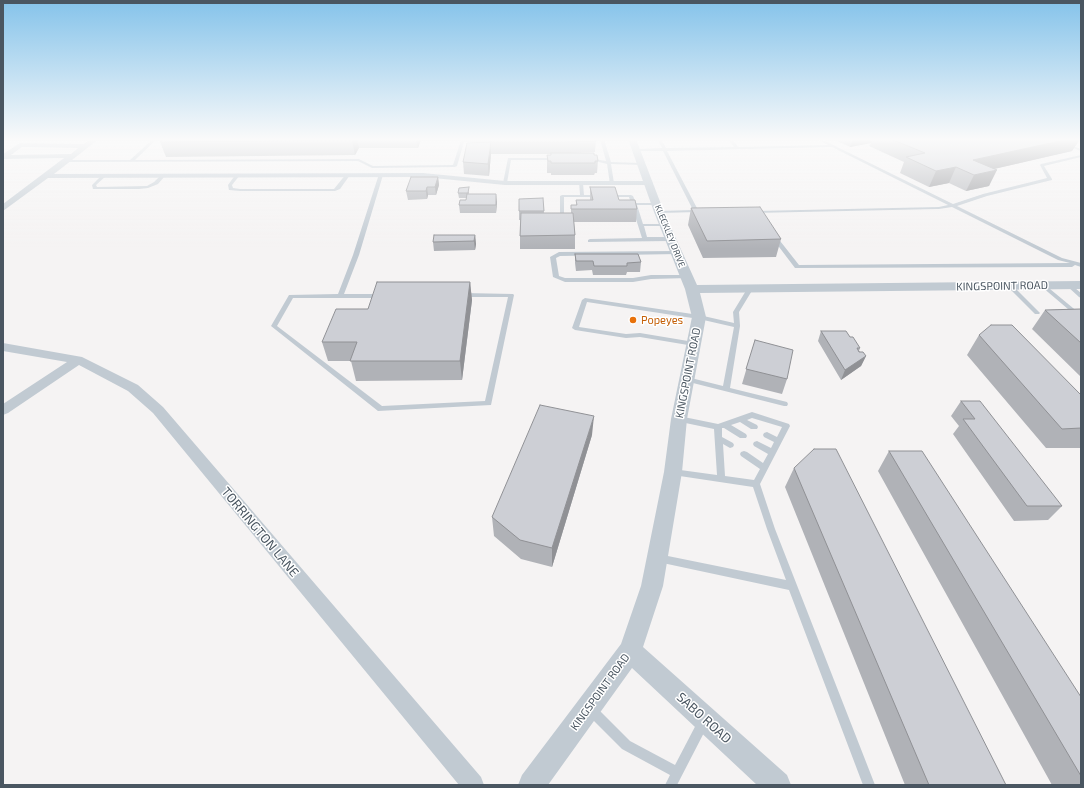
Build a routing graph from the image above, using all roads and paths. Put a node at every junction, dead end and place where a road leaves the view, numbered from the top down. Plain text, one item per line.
1 (348, 175) edge
2 (381, 175) edge
3 (46, 176) joint
4 (104, 176) junction
5 (163, 176) junction
6 (238, 176) junction
7 (263, 176) edge
8 (431, 176) edge
9 (506, 176) edge
10 (611, 176) edge
11 (646, 176) edge
12 (678, 176) edge
13 (894, 176) edge
14 (1048, 176) edge
15 (505, 183) junction
16 (581, 183) junction
17 (612, 183) junction
18 (648, 183) junction
19 (582, 196) junction
20 (634, 204) junction
21 (953, 206) junction
22 (3, 208) edge
23 (658, 208) junction
24 (696, 211) junction
25 (703, 211) edge
26 (749, 212) edge
27 (756, 212) junction
28 (760, 217) edge
29 (562, 219) edge
30 (641, 225) junction
31 (665, 225) junction
32 (771, 232) edge
33 (645, 239) junction
34 (671, 239) junction
35 (590, 241) dead end
36 (676, 253) junction
37 (1080, 266) edge
38 (690, 282) junction
39 (1075, 285) edge
40 (1010, 286) junction
41 (1044, 286) junction
42 (750, 289) junction
43 (457, 295) edge
44 (340, 296) junction
45 (387, 296) edge
46 (1081, 296) edge
47 (1037, 313) dead end
48 (1077, 314) edge
49 (699, 317) junction
50 (737, 326) junction
51 (694, 344) junction
52 (3, 347) edge
53 (78, 360) junction
54 (688, 380) junction
55 (726, 388) junction
56 (784, 404) dead end
57 (3, 410) edge
58 (679, 419) junction
59 (740, 419) junction
60 (721, 425) junction
61 (754, 427) dead end
62 (767, 435) dead end
63 (743, 436) dead end
64 (718, 438) junction
65 (778, 442) junction
66 (757, 444) dead end
67 (730, 445) dead end
68 (744, 454) dead end
69 (772, 454) junction
70 (764, 468) junction
71 (673, 472) junction
72 (721, 479) junction
73 (756, 484) junction
74 (657, 558) junction
75 (793, 586) junction
76 (630, 651) junction
77 (589, 708) junction
78 (705, 720) junction
79 (677, 772) junction
80 (541, 782) edge
81 (473, 785) edge
82 (671, 785) edge
83 (777, 785) edge
84 (869, 785) edge

1 - 6 lane
2 - 44 lane
3 - 4 street
3 - 22 street
4 - 5 street
4 - 5 lane
5 - 6 street
6 - 7 street
8 - 15 street
9 - 15 lane
10 - 17 lane
11 - 18 street, KLECKLEY DRIVE
12 - 24 lane
13 - 21 lane
14 - 21 lane
15 - 16 street
16 - 17 street
16 - 19 lane
17 - 18 street
18 - 23 street, KLECKLEY DRIVE
19 - 20 lane
19 - 29 lane
20 - 23 lane
20 - 30 lane
21 - 27 lane
21 - 37 lane
23 - 24 lane
23 - 31 street, KLECKLEY DRIVE
24 - 25 lane
26 - 27 lane
27 - 28 lane
30 - 31 lane
30 - 33 lane
31 - 34 street, KLECKLEY DRIVE
32 - 37 lane
33 - 34 lane
33 - 35 lane
34 - 36 street, KLECKLEY DRIVE
36 - 38 street, KLECKLEY DRIVE
36 - 38 lane
38 - 42 street, KINGSPOINT ROAD
38 - 49 street, KINGSPOINT ROAD
39 - 41 street, KINGSPOINT ROAD
39 - 46 lane
40 - 41 street, KINGSPOINT ROAD
40 - 42 street, KINGSPOINT ROAD
40 - 47 lane
41 - 48 lane
42 - 50 lane
43 - 44 lane
44 - 45 lane
49 - 50 lane
49 - 51 street, KINGSPOINT ROAD
49 - 51 lane
50 - 55 lane
51 - 54 street, KINGSPOINT ROAD
52 - 53 street, TORRINGTON LANE
53 - 57 street
53 - 81 street, TORRINGTON LANE
54 - 55 lane
54 - 58 street, KINGSPOINT ROAD
55 - 56 lane
58 - 60 lane
58 - 71 street, KINGSPOINT ROAD
59 - 60 lane
59 - 61 lane
59 - 65 lane
60 - 63 lane
60 - 64 lane
62 - 65 lane
64 - 67 lane
64 - 72 lane
65 - 69 lane
66 - 69 lane
68 - 70 lane
69 - 70 lane
70 - 73 lane
71 - 72 lane
71 - 74 street, KINGSPOINT ROAD
72 - 73 lane
73 - 75 lane
74 - 75 lane
74 - 76 street, KINGSPOINT ROAD
75 - 84 lane
76 - 77 street, KINGSPOINT ROAD
76 - 78 street, SABO ROAD
77 - 79 lane
77 - 80 street, KINGSPOINT ROAD
78 - 79 lane
78 - 83 street, SABO ROAD
79 - 82 lane

